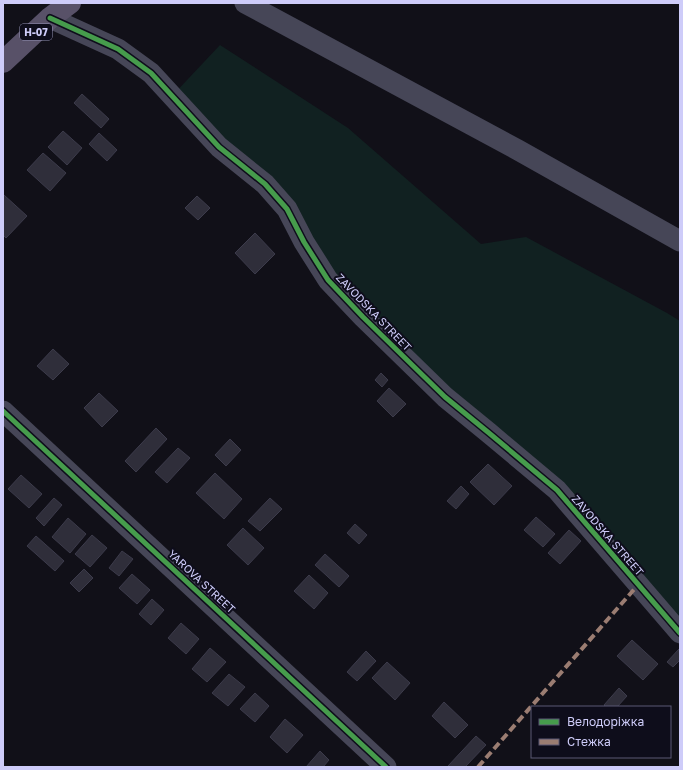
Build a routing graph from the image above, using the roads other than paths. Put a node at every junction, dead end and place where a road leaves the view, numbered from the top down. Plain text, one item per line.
1 (70, 3) edge
2 (245, 3) edge
3 (50, 18) junction
4 (3, 62) edge
5 (680, 241) edge
6 (3, 411) edge
7 (680, 633) edge
8 (386, 767) edge

1 - 3 main road, Н-07
2 - 5 street
3 - 4 main road, Н-07
3 - 7 street, ZAVODSKA STREET
6 - 8 street, YAROVA STREET

